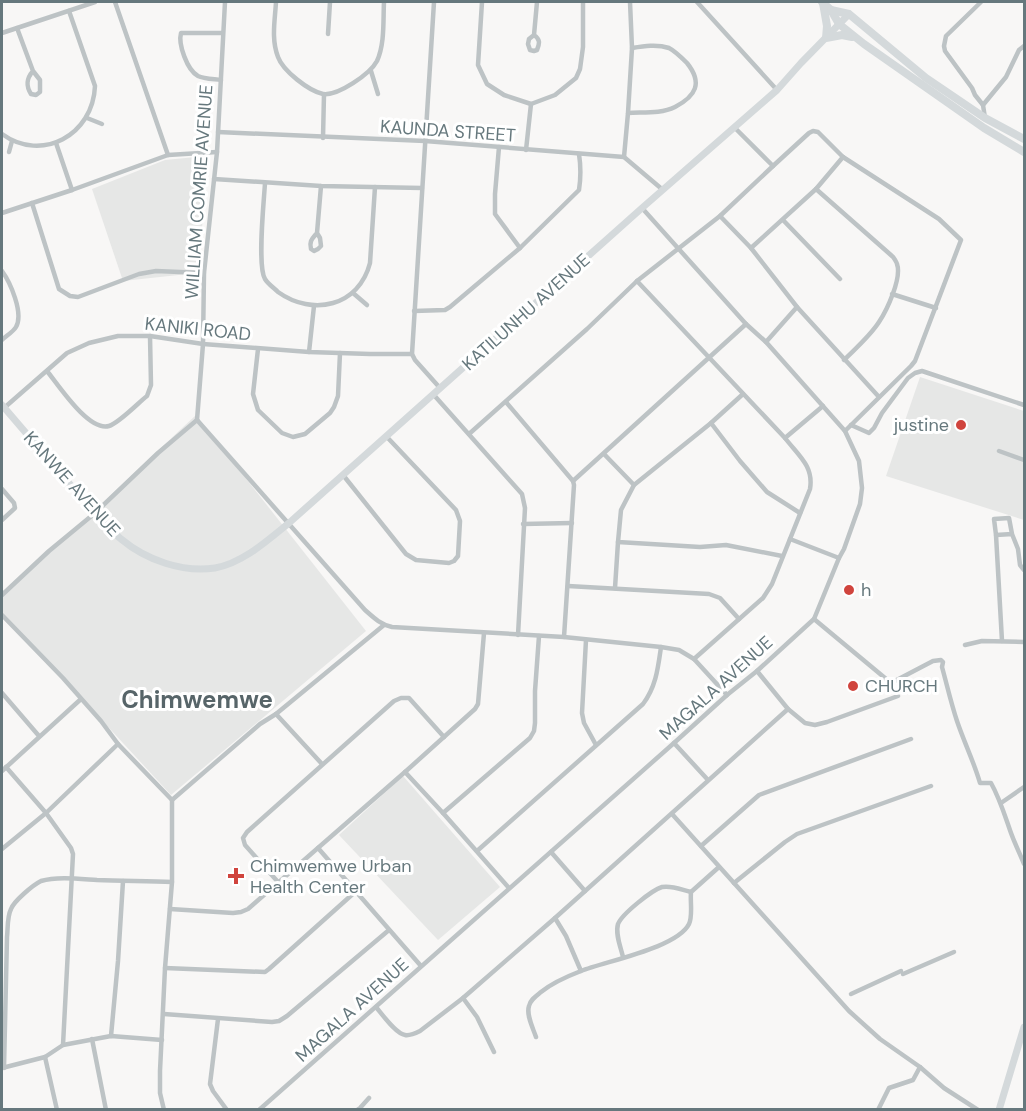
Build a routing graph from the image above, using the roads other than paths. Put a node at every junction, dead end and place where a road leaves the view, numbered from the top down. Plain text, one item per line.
1 (92, 2) edge
2 (115, 2) edge
3 (225, 2) edge
4 (276, 2) edge
5 (330, 2) edge
6 (384, 2) edge
7 (434, 2) edge
8 (482, 2) edge
9 (537, 2) edge
10 (583, 2) edge
11 (630, 2) edge
12 (697, 2) edge
13 (822, 2) edge
14 (981, 2) edge
15 (831, 10) junction
16 (69, 11) junction
17 (849, 14) junction
18 (839, 24) junction
19 (17, 28) junction
20 (2, 33) edge
21 (222, 33) junction
22 (328, 34) dead end
23 (534, 34) dead end
24 (825, 38) junction
25 (856, 38) junction
26 (1024, 45) edge
27 (632, 48) junction
28 (33, 71) junction
29 (371, 71) junction
30 (221, 80) junction
31 (777, 90) junction
32 (324, 94) junction
33 (378, 94) dead end
34 (531, 104) junction
35 (983, 105) junction
36 (628, 113) junction
37 (87, 118) junction
38 (986, 118) junction
39 (102, 124) dead end
40 (734, 127) junction
41 (218, 132) junction
42 (2, 134) edge
43 (323, 138) junction
44 (1024, 139) edge
45 (12, 141) junction
46 (425, 141) junction
47 (56, 143) junction
48 (499, 147) junction
49 (526, 150) junction
50 (9, 152) dead end
51 (217, 152) junction
52 (1024, 152) edge
53 (579, 154) junction
54 (168, 155) junction
55 (624, 157) junction
56 (843, 157) junction
57 (773, 166) junction
58 (214, 179) junction
59 (265, 183) junction
60 (321, 186) junction
61 (375, 187) junction
62 (422, 188) junction
63 (816, 189) junction
64 (72, 190) junction
65 (663, 190) junction
66 (32, 203) junction
67 (642, 208) junction
68 (2, 213) edge
69 (720, 216) junction
70 (783, 220) junction
71 (317, 233) dead end
72 (520, 248) junction
73 (751, 248) junction
74 (677, 249) junction
75 (2, 271) edge
76 (204, 273) junction
77 (840, 279) dead end
78 (637, 280) junction
79 (353, 293) junction
80 (892, 294) junction
81 (367, 305) dead end
82 (314, 306) junction
83 (797, 307) junction
84 (936, 308) junction
85 (414, 311) junction
86 (746, 324) junction
87 (150, 336) junction
88 (2, 340) edge
89 (766, 342) junction
90 (203, 344) junction
91 (258, 349) junction
92 (309, 352) junction
93 (340, 353) junction
94 (412, 354) junction
95 (710, 358) junction
96 (844, 360) junction
97 (47, 372) junction
98 (440, 388) junction
99 (433, 394) junction
100 (743, 394) junction
101 (879, 397) junction
102 (506, 402) junction
103 (1024, 405) edge
104 (822, 406) junction
105 (3, 407) edge
106 (197, 420) junction
107 (711, 423) junction
108 (851, 425) junction
109 (845, 431) junction
110 (469, 434) junction
111 (387, 436) junction
112 (785, 438) junction
113 (999, 451) dead end
114 (604, 454) junction
115 (1024, 460) edge
116 (343, 475) junction
117 (573, 481) junction
118 (634, 485) junction
119 (2, 489) edge
120 (95, 513) junction
121 (801, 513) junction
122 (2, 520) edge
123 (289, 523) junction
124 (572, 523) junction
125 (523, 524) junction
126 (1012, 534) junction
127 (996, 535) junction
128 (790, 539) junction
129 (618, 542) junction
130 (783, 556) junction
131 (839, 558) junction
132 (181, 568) joint
133 (1024, 570) edge
134 (568, 586) junction
135 (615, 588) junction
136 (2, 596) edge
137 (2, 615) edge
138 (739, 619) junction
139 (814, 619) junction
140 (384, 625) junction
141 (484, 633) junction
142 (518, 635) junction
143 (539, 636) junction
144 (564, 637) junction
145 (586, 640) junction
146 (1002, 641) junction
147 (1024, 642) edge
148 (965, 645) dead end
149 (661, 647) junction
150 (694, 658) junction
151 (757, 671) junction
152 (2, 693) edge
153 (727, 695) junction
154 (898, 696) dead end
155 (81, 699) junction
156 (788, 709) junction
157 (276, 714) junction
158 (39, 736) junction
159 (444, 737) junction
160 (911, 739) dead end
161 (674, 743) junction
162 (118, 744) junction
163 (596, 745) junction
164 (322, 764) junction
165 (4, 769) edge
166 (405, 772) junction
167 (708, 780) junction
168 (931, 786) dead end
169 (1024, 788) edge
170 (172, 800) junction
171 (1001, 803) junction
172 (46, 813) junction
173 (443, 813) junction
174 (672, 814) junction
175 (701, 846) junction
176 (318, 848) junction
177 (2, 849) edge
178 (477, 851) junction
179 (551, 852) junction
180 (1024, 864) edge
181 (719, 867) junction
182 (72, 878) junction
183 (123, 881) junction
184 (172, 882) junction
185 (278, 882) junction
186 (734, 884) junction
187 (509, 888) junction
188 (585, 891) junction
189 (355, 892) junction
190 (691, 892) junction
191 (170, 909) junction
192 (555, 918) junction
193 (389, 930) junction
194 (4, 937) edge
195 (954, 952) dead end
196 (622, 957) junction
197 (421, 966) junction
198 (165, 968) junction
199 (581, 971) junction
200 (851, 994) dead end
201 (463, 998) junction
202 (376, 1007) junction
203 (164, 1014) junction
204 (218, 1019) junction
205 (1024, 1027) edge
206 (111, 1036) junction
207 (536, 1037) dead end
208 (93, 1039) junction
209 (162, 1040) junction
210 (63, 1045) junction
211 (494, 1052) dead end
212 (45, 1057) junction
213 (920, 1067) junction
214 (3, 1068) edge
215 (369, 1098) dead end
216 (365, 1103) junction
217 (57, 1110) edge
218 (106, 1110) edge
219 (164, 1110) edge
220 (227, 1110) edge
221 (259, 1110) edge
222 (357, 1110) edge
223 (368, 1110) edge
224 (878, 1110) edge
225 (978, 1110) edge
226 (999, 1110) edge

1 - 16 street
2 - 54 street
3 - 21 street, WILLIAM COMRIE AVENUE
4 - 32 street
5 - 22 street
6 - 29 street
7 - 46 street
8 - 34 street
9 - 23 street
10 - 34 street
11 - 27 street
12 - 31 street
13 - 15 highway
13 - 24 highway
14 - 35 street
15 - 17 highway
15 - 18 highway
16 - 19 street
16 - 37 street
17 - 18 main road, KATILUNHU AVENUE
17 - 38 highway
18 - 24 main road, KATILUNHU AVENUE
18 - 25 highway
19 - 20 street
19 - 28 street
21 - 30 street, WILLIAM COMRIE AVENUE
21 - 30 street
24 - 25 highway
24 - 31 main road, KATILUNHU AVENUE
25 - 52 highway
26 - 35 street
27 - 36 street
27 - 36 street
28 - 28 street
29 - 32 street
29 - 33 street
30 - 41 street, WILLIAM COMRIE AVENUE
31 - 40 main road, KATILUNHU AVENUE
32 - 43 street
34 - 49 street
35 - 38 street
36 - 55 street
37 - 39 street
37 - 47 street
38 - 44 highway
40 - 57 street
40 - 65 main road, KATILUNHU AVENUE
41 - 43 street, KAUNDA STREET
41 - 51 street, WILLIAM COMRIE AVENUE
42 - 45 street
43 - 46 street, KAUNDA STREET
45 - 47 street
45 - 50 street
46 - 48 street, KAUNDA STREET
46 - 62 street
47 - 64 street
48 - 49 street, KAUNDA STREET
48 - 72 street
49 - 53 street, KAUNDA STREET
51 - 54 street
51 - 58 street, WILLIAM COMRIE AVENUE
53 - 55 street, KAUNDA STREET
53 - 72 street
54 - 64 street
55 - 65 street
56 - 57 street
56 - 63 street
56 - 84 street
57 - 69 street
58 - 59 street
58 - 76 street, WILLIAM COMRIE AVENUE
59 - 60 street
59 - 82 street
60 - 61 street
60 - 71 street
61 - 62 street
61 - 79 street
62 - 85 street
63 - 70 street
63 - 80 street
64 - 66 street
65 - 67 main road, KATILUNHU AVENUE
66 - 68 street
66 - 76 street
67 - 74 street, MAGALA AVENUE
67 - 98 main road, KATILUNHU AVENUE
69 - 73 street
69 - 74 street
70 - 73 street
70 - 77 street
72 - 85 street
73 - 83 street
74 - 78 street
74 - 86 street, MAGALA AVENUE
75 - 88 street
76 - 90 street, WILLIAM COMRIE AVENUE
78 - 95 street
78 - 102 street
79 - 81 street
79 - 82 street
80 - 84 street
80 - 96 street
82 - 92 street
83 - 89 street
83 - 96 street
84 - 101 street
85 - 94 street
86 - 89 street, MAGALA AVENUE
86 - 95 street
87 - 90 street, KANIKI ROAD
87 - 97 street, KANIKI ROAD
87 - 97 street
89 - 104 street, MAGALA AVENUE
90 - 91 street, KANIKI ROAD
90 - 106 street, WILLIAM COMRIE AVENUE
91 - 92 street, KANIKI ROAD
91 - 93 street
92 - 93 street, KANIKI ROAD
93 - 94 street, KANIKI ROAD
94 - 98 street
95 - 100 street
95 - 114 street
96 - 101 street
97 - 105 street, KANIKI ROAD
98 - 99 main road, KATILUNHU AVENUE
99 - 110 street
99 - 111 main road, KATILUNHU AVENUE
100 - 107 street
100 - 112 street
101 - 108 street
102 - 110 street
102 - 117 street
103 - 108 street
104 - 109 street, MAGALA AVENUE
104 - 112 street
105 - 120 main road, KANWE AVENUE
106 - 120 street
106 - 123 street
107 - 118 street
107 - 121 street
108 - 109 street
109 - 131 street, MAGALA AVENUE
110 - 125 street
111 - 116 main road, KATILUNHU AVENUE
111 - 116 street
112 - 121 street
113 - 115 street
114 - 117 street
114 - 118 street
116 - 123 main road, KATILUNHU AVENUE
117 - 124 street
118 - 129 street
119 - 122 street
120 - 132 main road, KANWE AVENUE
120 - 136 street
121 - 128 street
123 - 132 main road, KATILUNHU AVENUE
123 - 140 street
124 - 125 street
124 - 134 street
125 - 142 street
126 - 127 street
126 - 127 street
126 - 133 street
127 - 146 street
128 - 130 street
128 - 131 street
129 - 130 street
129 - 135 street
130 - 138 street
131 - 139 street, MAGALA AVENUE
134 - 135 street
134 - 144 street
135 - 138 street
137 - 155 street
138 - 150 street
139 - 151 street, MAGALA AVENUE
139 - 171 street
140 - 141 street
140 - 157 street
141 - 142 street
141 - 159 street
142 - 143 street
143 - 144 street
143 - 173 street
144 - 145 street
145 - 149 street
145 - 163 street
146 - 147 street
146 - 148 street
149 - 150 street
149 - 163 street
150 - 153 street
151 - 153 street, MAGALA AVENUE
151 - 156 street
152 - 158 street
153 - 161 street, MAGALA AVENUE
154 - 156 street
155 - 158 street
155 - 162 street
156 - 167 street
157 - 164 street
157 - 170 street
158 - 165 street
159 - 164 street
159 - 166 street
160 - 175 street
161 - 167 street
161 - 179 street, MAGALA AVENUE
162 - 170 street
162 - 172 street
163 - 178 street
164 - 185 street
165 - 172 street
166 - 173 street
166 - 176 street
167 - 174 street
168 - 186 street
169 - 171 street
170 - 184 street
171 - 180 street
172 - 177 street
172 - 182 street
173 - 178 street
174 - 175 street
174 - 188 street
175 - 181 street
176 - 185 street
176 - 189 street
178 - 187 street
179 - 187 street, MAGALA AVENUE
179 - 188 street
181 - 186 street
181 - 190 street
182 - 183 street
182 - 194 street
182 - 210 street
183 - 184 street
183 - 206 street
184 - 191 street
185 - 191 street
186 - 213 street
187 - 197 street, MAGALA AVENUE
188 - 192 street
189 - 193 street
189 - 198 street
190 - 196 street
190 - 196 street
191 - 198 street
192 - 199 street
192 - 201 street
193 - 197 street
193 - 204 street
194 - 214 street
195 - 200 street
196 - 199 street
197 - 202 street, MAGALA AVENUE
198 - 203 street
199 - 207 street
201 - 202 street
201 - 211 street
202 - 221 street, MAGALA AVENUE
203 - 204 street
203 - 209 street
204 - 220 street
205 - 226 main road
206 - 208 street
206 - 209 street
208 - 210 street
208 - 218 street
209 - 219 street
210 - 212 street
212 - 214 street
212 - 217 street
213 - 224 street
213 - 225 street
215 - 216 street
216 - 222 street
216 - 223 street

